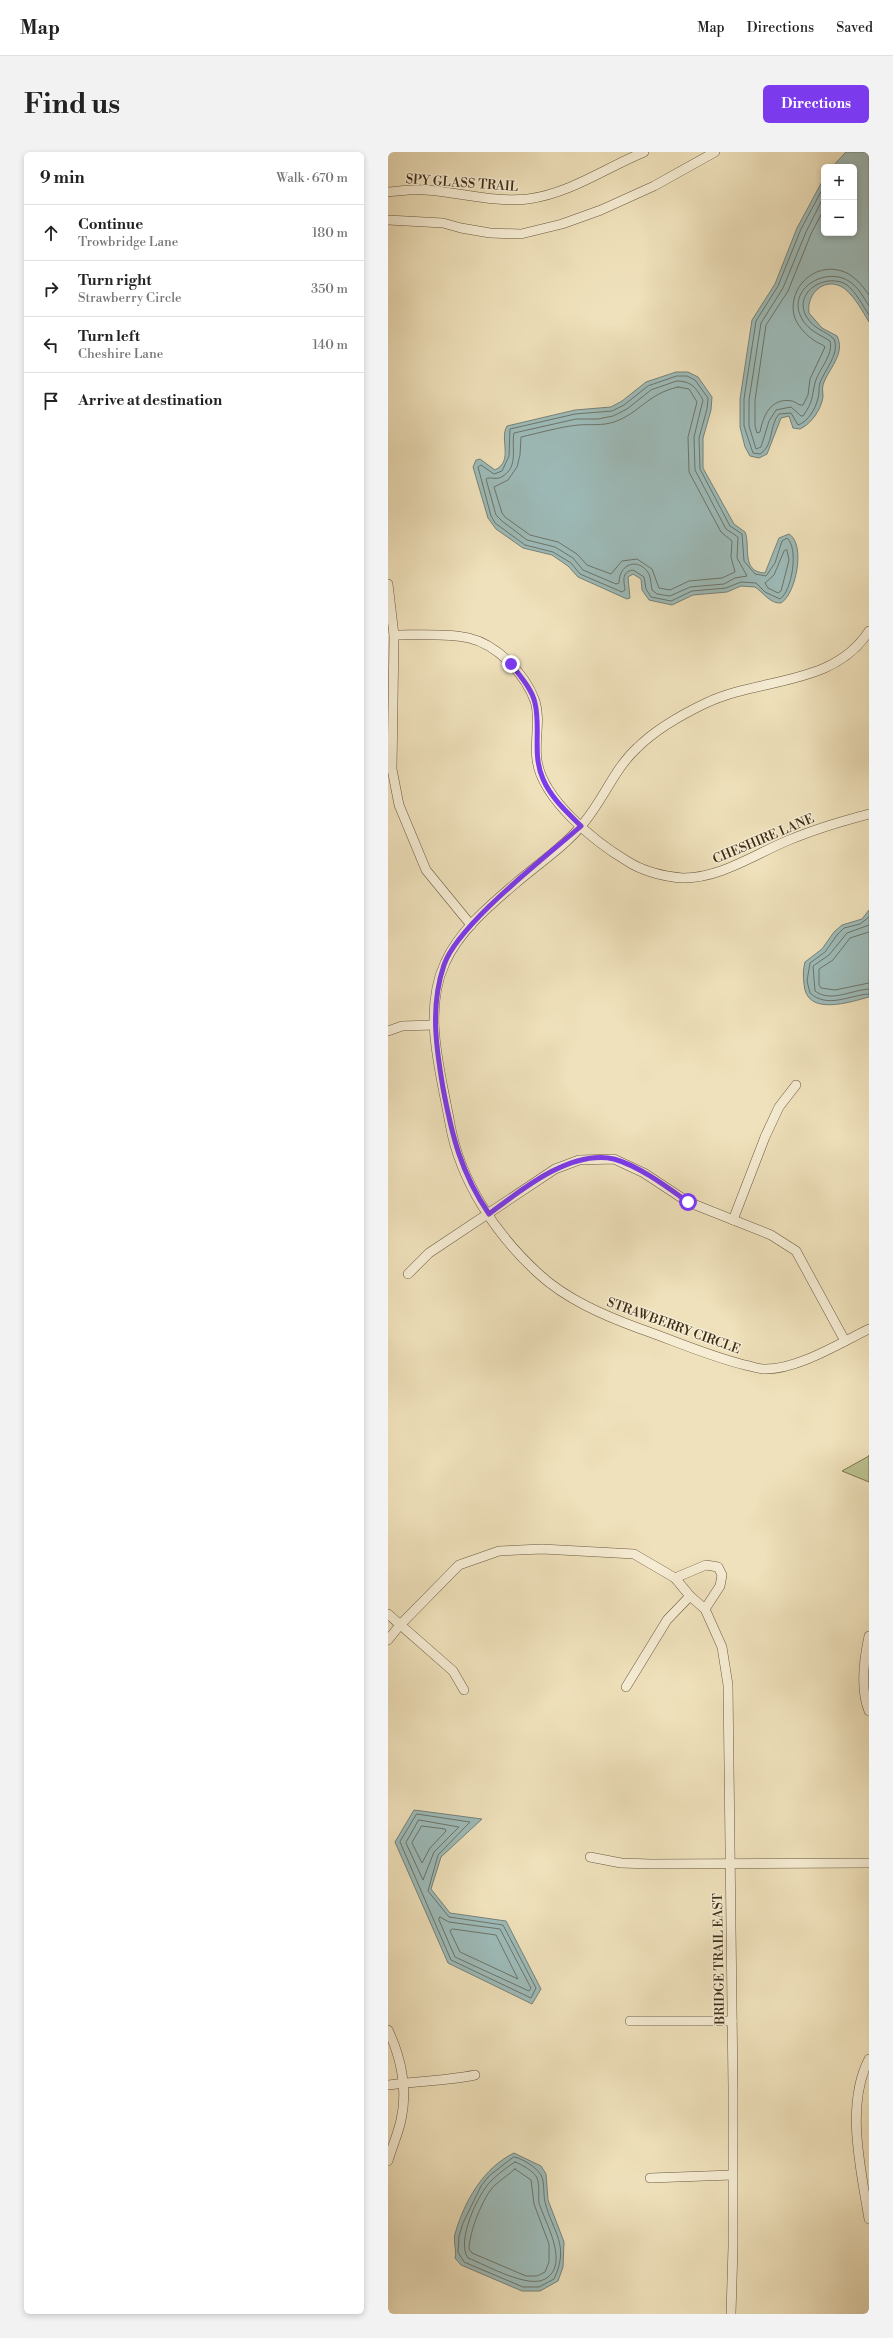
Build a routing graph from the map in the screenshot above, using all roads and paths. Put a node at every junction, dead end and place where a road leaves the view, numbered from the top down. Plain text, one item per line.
1 (644, 152) edge
2 (711, 153) edge
3 (388, 192) edge
4 (388, 220) edge
5 (388, 584) edge
6 (869, 631) edge
7 (394, 635) junction
8 (865, 644) edge
9 (869, 814) edge
10 (581, 826) junction
11 (471, 925) junction
12 (434, 1025) junction
13 (388, 1031) edge
14 (796, 1086) dead end
15 (489, 1214) junction
16 (733, 1220) junction
17 (408, 1274) dead end
18 (869, 1328) edge
19 (845, 1341) junction
20 (675, 1578) junction
21 (690, 1596) junction
22 (705, 1609) junction
23 (388, 1614) edge
24 (400, 1625) junction
25 (869, 1636) edge
26 (388, 1640) edge
27 (626, 1687) dead end
28 (464, 1690) dead end
29 (869, 1711) edge
30 (590, 1856) dead end
31 (729, 1862) junction
32 (869, 1863) edge
33 (630, 2021) dead end
34 (732, 2021) junction
35 (388, 2030) edge
36 (869, 2058) edge
37 (475, 2075) dead end
38 (402, 2082) junction
39 (388, 2085) edge
40 (388, 2161) edge
41 (732, 2175) junction
42 (650, 2178) dead end
43 (869, 2219) edge
44 (731, 2314) edge

1 - 3 street, SPY GLASS TRAIL
2 - 4 street
5 - 7 street
6 - 8 street, STRAWBERRY CIRCLE
7 - 10 street, CHESHIRE LANE
7 - 11 street
8 - 10 street, STRAWBERRY CIRCLE
9 - 10 street, CHESHIRE LANE
10 - 11 street, STRAWBERRY CIRCLE
11 - 12 street, STRAWBERRY CIRCLE
12 - 13 street
12 - 15 street, STRAWBERRY CIRCLE
14 - 16 street
15 - 16 street
15 - 17 street
15 - 19 street, STRAWBERRY CIRCLE
16 - 19 street
18 - 19 street, STRAWBERRY CIRCLE
20 - 21 street, BRIDGE TRAIL EAST
20 - 22 street
20 - 24 street, BRIDGE TRAIL EAST
21 - 22 street, BRIDGE TRAIL EAST
21 - 27 street
22 - 31 street, BRIDGE TRAIL EAST
23 - 24 street
24 - 26 street, BRIDGE TRAIL EAST
24 - 28 street
25 - 29 street
30 - 31 street
31 - 32 street
31 - 34 street, BRIDGE TRAIL EAST
33 - 34 street
34 - 41 street, BRIDGE TRAIL EAST
35 - 38 street
36 - 43 street
37 - 38 street
38 - 39 street
38 - 40 street
41 - 42 street
41 - 44 street, BRIDGE TRAIL EAST

